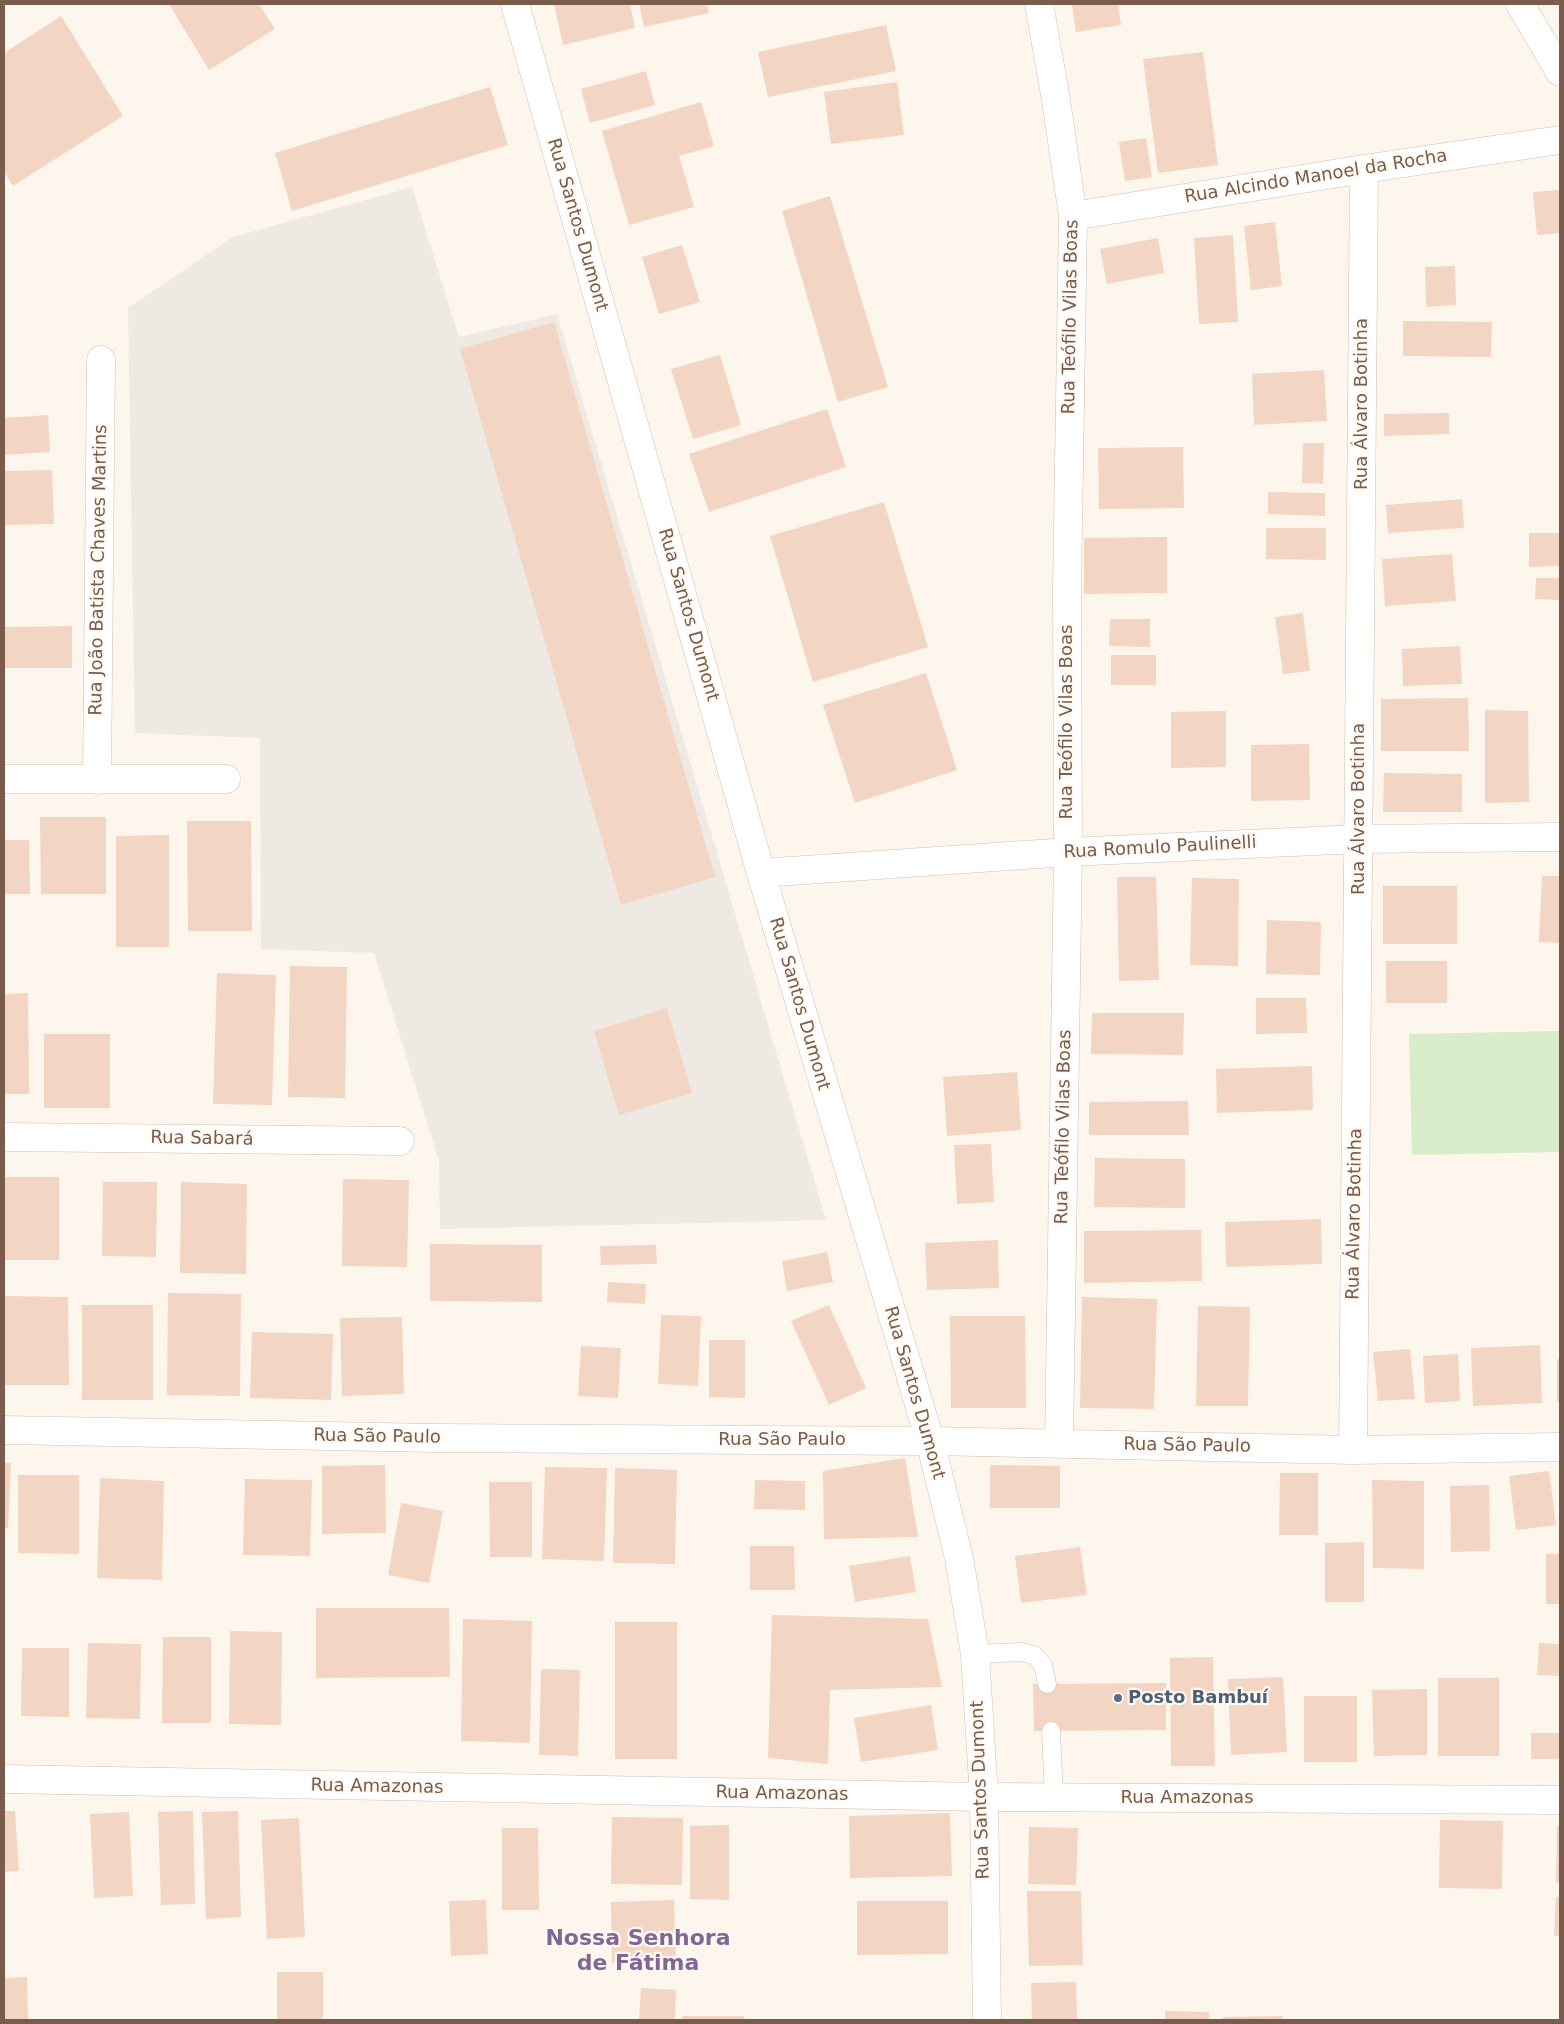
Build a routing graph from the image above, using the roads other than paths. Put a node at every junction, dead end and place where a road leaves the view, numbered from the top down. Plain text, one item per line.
1 (514, 4) edge
2 (1040, 4) edge
3 (1520, 4) edge
4 (1560, 72) edge
5 (1560, 140) edge
6 (1364, 169) junction
7 (1073, 216) junction
8 (100, 360) dead end
9 (4, 779) edge
10 (226, 779) dead end
11 (97, 780) junction
12 (1560, 837) edge
13 (1359, 839) junction
14 (1068, 852) junction
15 (761, 873) junction
16 (4, 1138) edge
17 (400, 1141) dead end
18 (4, 1430) edge
19 (930, 1441) junction
20 (1059, 1444) junction
21 (1560, 1447) edge
22 (1353, 1450) junction
23 (975, 1654) junction
24 (1047, 1684) dead end
25 (1051, 1731) dead end
26 (4, 1779) edge
27 (1054, 1797) junction
28 (984, 1798) junction
29 (1560, 1800) edge
30 (986, 2020) edge

1 - 15 street, Rua Santos Dumont
2 - 7 street, Rua Teófilo Vilas Boas
3 - 4 street
5 - 6 street, Rua Alcindo Manoel da Rocha
6 - 7 street, Rua Alcindo Manoel da Rocha
6 - 13 street, Rua Álvaro Botinha
7 - 14 street, Rua Teófilo Vilas Boas
8 - 11 street, Rua João Batista Chaves Martins
9 - 11 street
10 - 11 street
12 - 13 street, Rua Romulo Paulinelli
13 - 14 street, Rua Romulo Paulinelli
13 - 22 street, Rua Álvaro Botinha
14 - 15 street, Rua Romulo Paulinelli
14 - 20 street, Rua Teófilo Vilas Boas
15 - 19 street, Rua Santos Dumont
16 - 17 street, Rua Sabará
18 - 19 street, Rua São Paulo
19 - 20 street, Rua São Paulo
19 - 23 street, Rua Santos Dumont
20 - 22 street, Rua São Paulo
21 - 22 street, Rua São Paulo
23 - 24 lane
23 - 28 street, Rua Santos Dumont
25 - 27 lane
26 - 28 street, Rua Amazonas
27 - 28 street, Rua Amazonas
27 - 29 street, Rua Amazonas
28 - 30 street, Rua Santos Dumont

